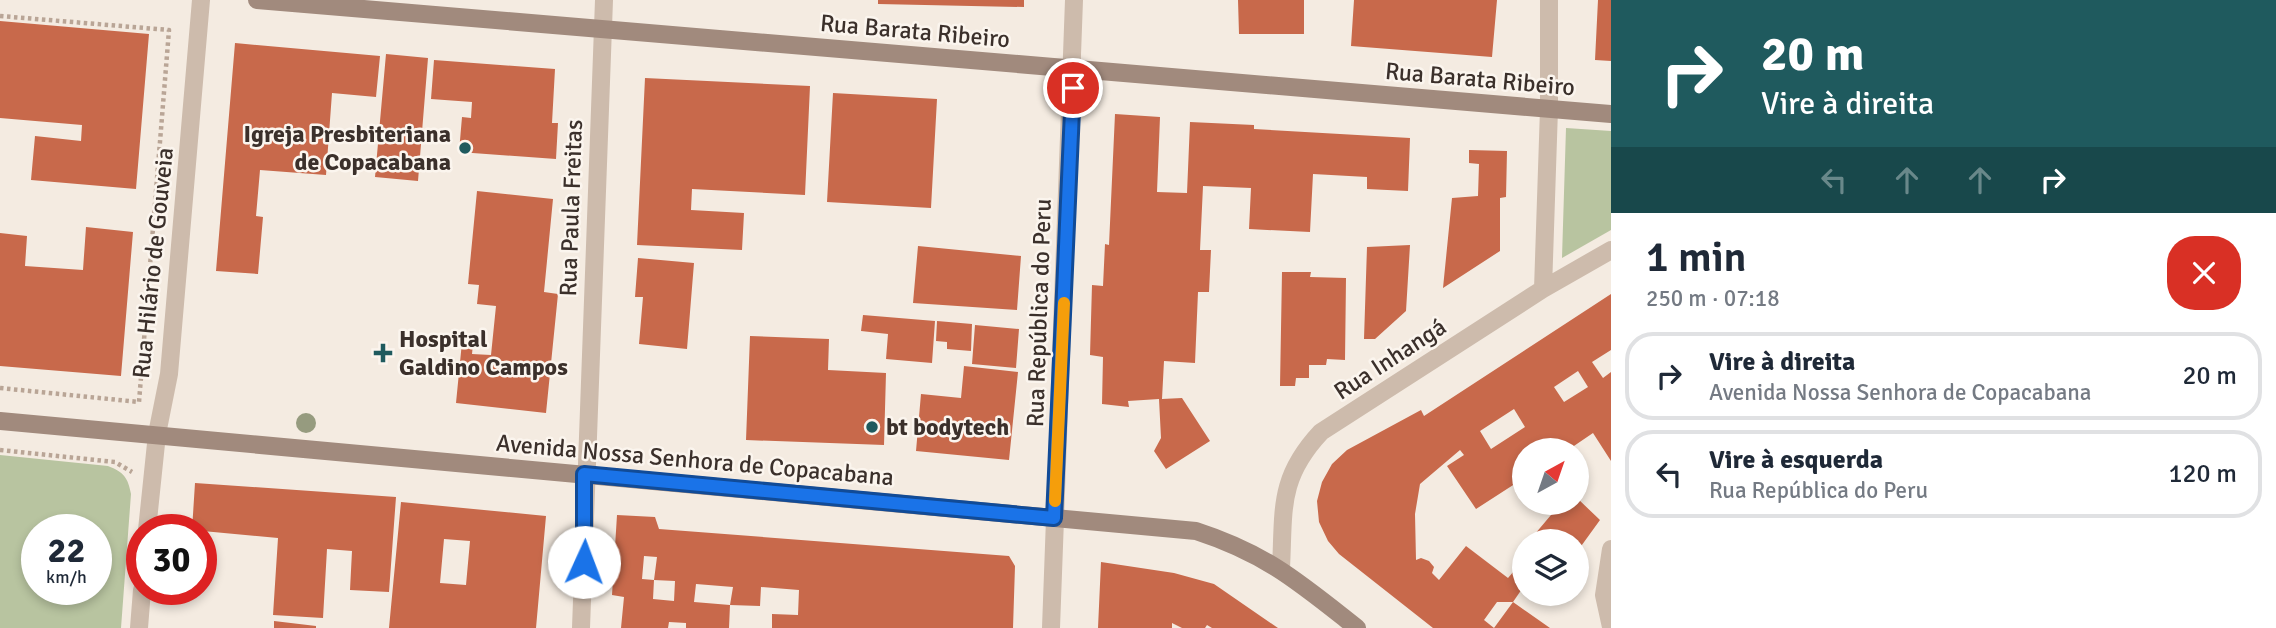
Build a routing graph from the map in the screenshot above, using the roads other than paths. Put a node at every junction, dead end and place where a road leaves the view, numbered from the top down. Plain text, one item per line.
1 (201, 0) edge
2 (257, 0) edge
3 (604, 0) edge
4 (1074, 0) edge
5 (1549, 0) edge
6 (602, 29) junction
7 (1074, 69) junction
8 (1549, 110) junction
9 (1611, 114) edge
10 (1611, 250) edge
11 (1543, 289) junction
12 (0, 421) edge
13 (158, 434) junction
14 (584, 474) junction
15 (144, 514) edge
16 (1054, 518) junction
17 (1611, 549) edge
18 (1281, 568) junction
19 (141, 605) edge
20 (1611, 627) edge
21 (139, 628) edge
22 (581, 628) edge
23 (1051, 628) edge
24 (1357, 628) edge

1 - 13 street, Rua Hilário de Gouveia
2 - 6 main road, Rua Barata Ribeiro
3 - 6 street, Rua Paula Freitas
4 - 7 street, Rua República do Peru
5 - 8 street
6 - 7 main road, Rua Barata Ribeiro
6 - 14 street, Rua Paula Freitas
7 - 8 main road, Rua Barata Ribeiro
7 - 16 street, Rua República do Peru
8 - 9 main road, Rua Barata Ribeiro
8 - 11 street
10 - 11 street, Rua Inhangá
11 - 18 street, Rua Inhangá
12 - 13 main road, Avenida Nossa Senhora de Copacabana
13 - 14 main road, Avenida Nossa Senhora de Copacabana
13 - 15 street, Rua Hilário de Gouveia
14 - 16 main road, Avenida Nossa Senhora de Copacabana
14 - 22 street, Rua Paula Freitas
16 - 18 main road, Avenida Nossa Senhora de Copacabana
16 - 23 street, Rua República do Peru
17 - 20 street
18 - 24 main road, Avenida Nossa Senhora de Copacabana
19 - 21 street

